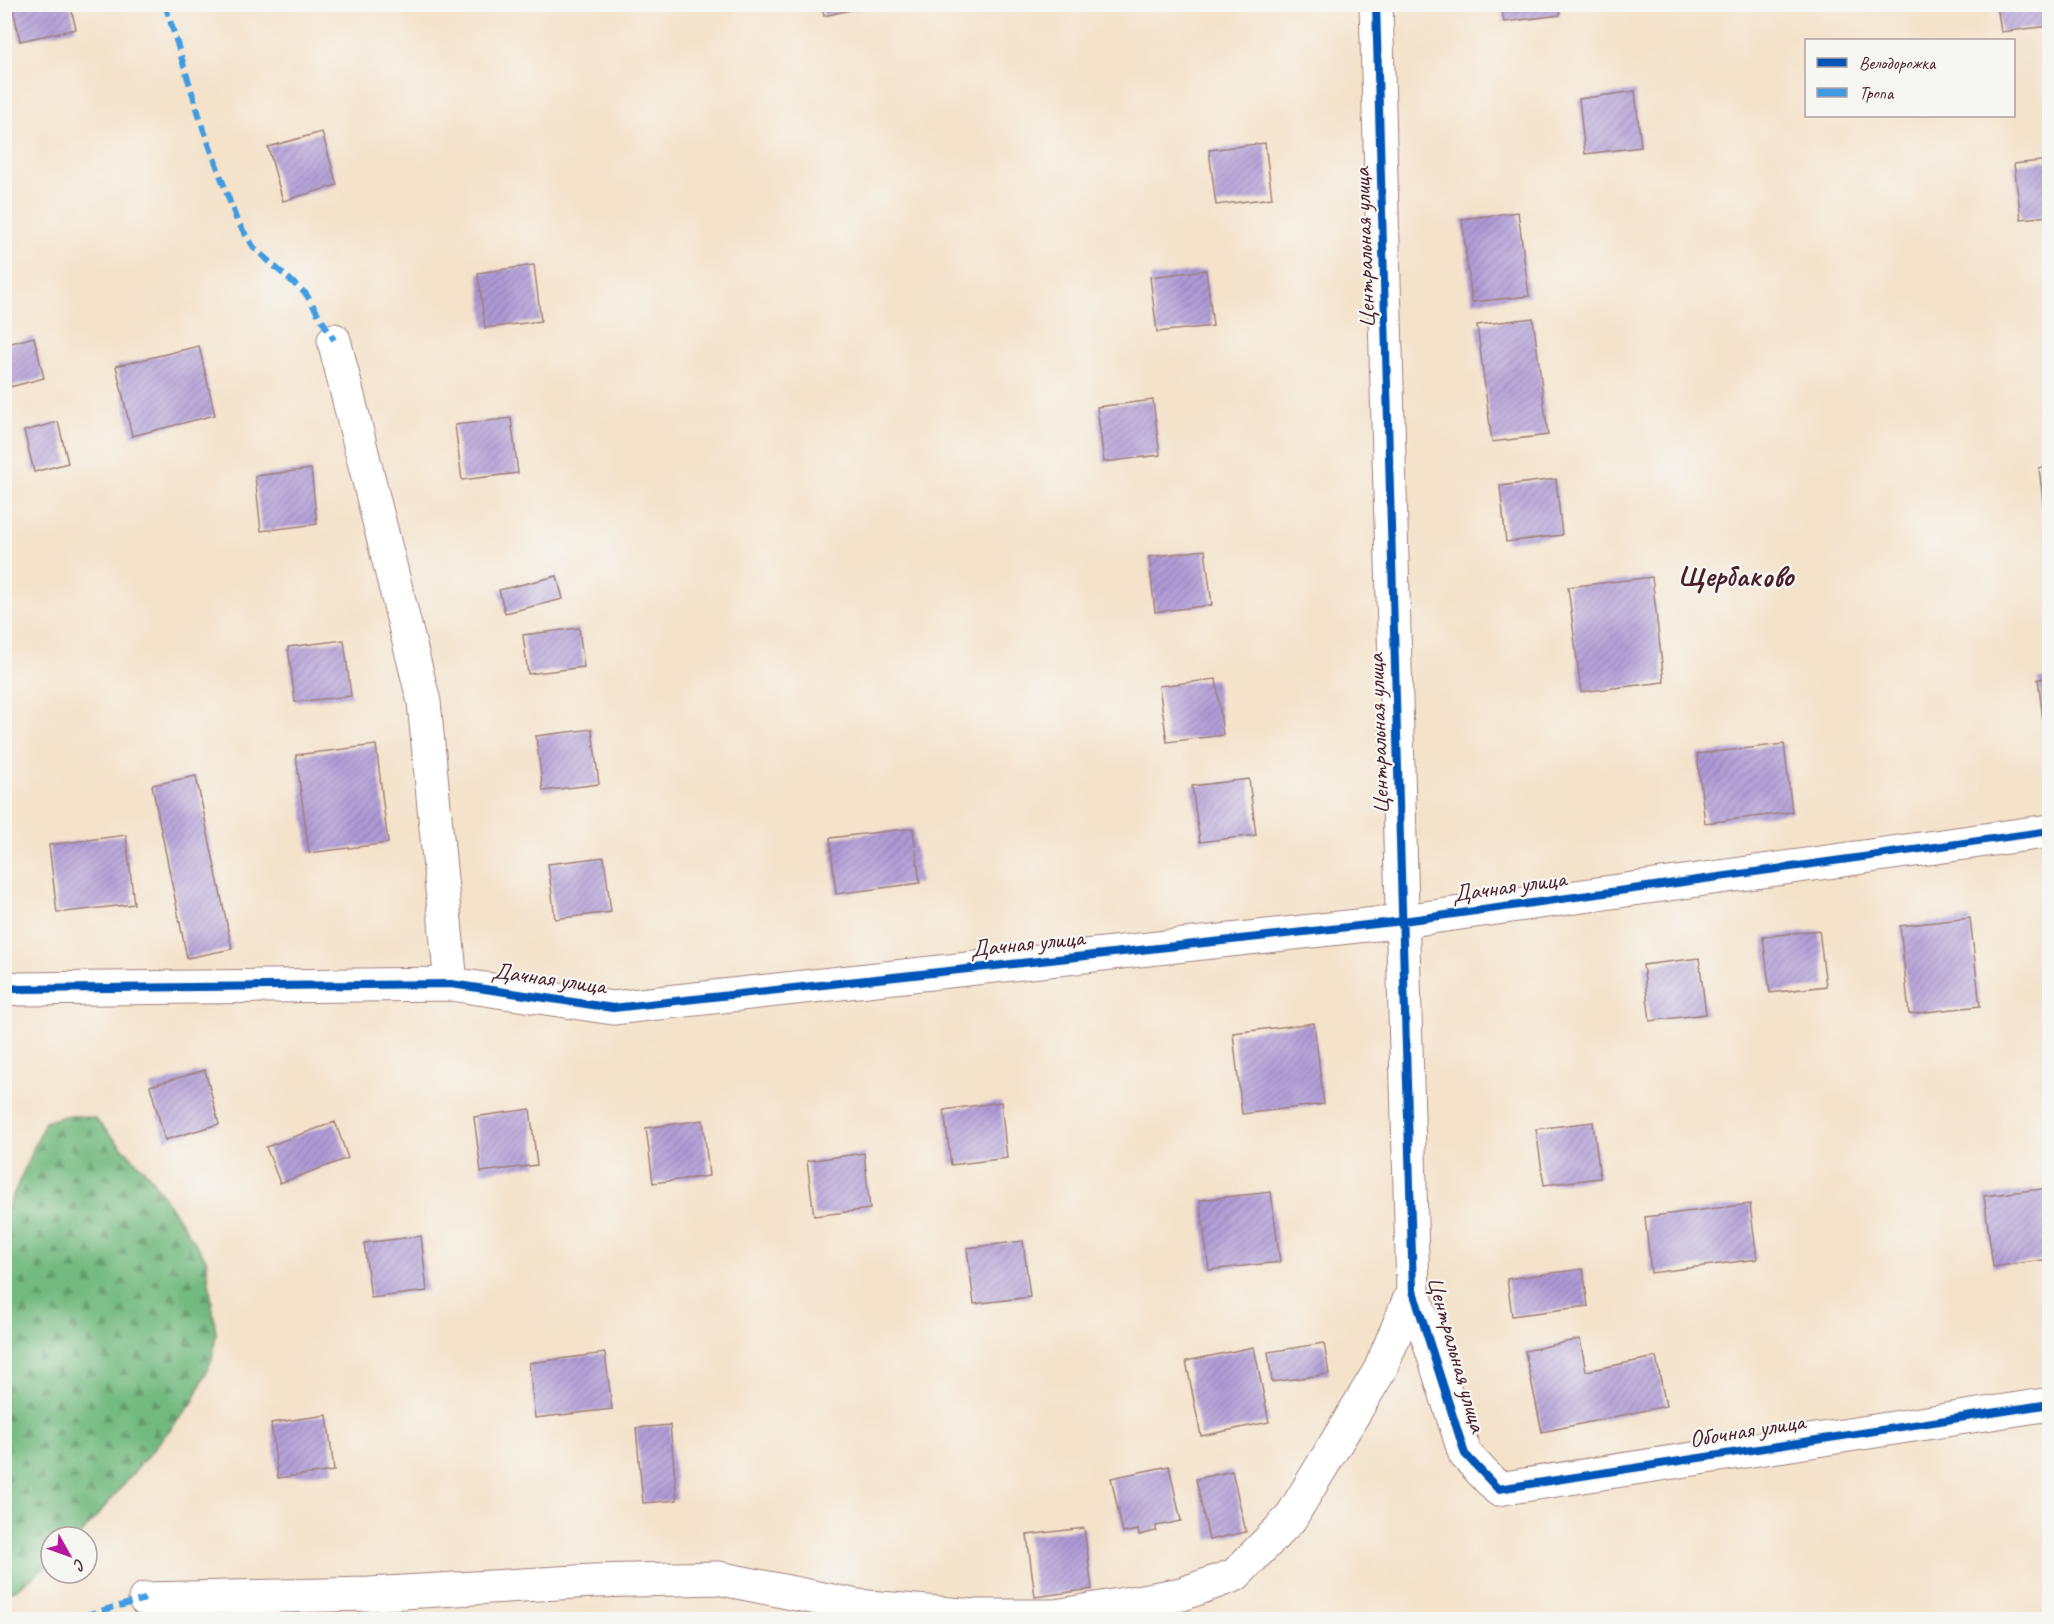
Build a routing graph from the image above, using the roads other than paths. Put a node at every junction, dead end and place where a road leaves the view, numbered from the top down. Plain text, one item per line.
1 (1376, 4) edge
2 (334, 340) dead end
3 (2049, 831) edge
4 (1403, 921) junction
5 (451, 984) junction
6 (4, 987) edge
7 (1413, 1291) junction
8 (2049, 1404) edge
9 (1465, 1454) joint
10 (145, 1599) dead end

1 - 4 street, Центральная улица
2 - 5 street
3 - 4 street, Дачная улица
4 - 5 street, Дачная улица
4 - 7 street, Центральная улица
5 - 6 street, Дачная улица
7 - 9 street, Центральная улица
7 - 10 street
8 - 9 street, Обочная улица

